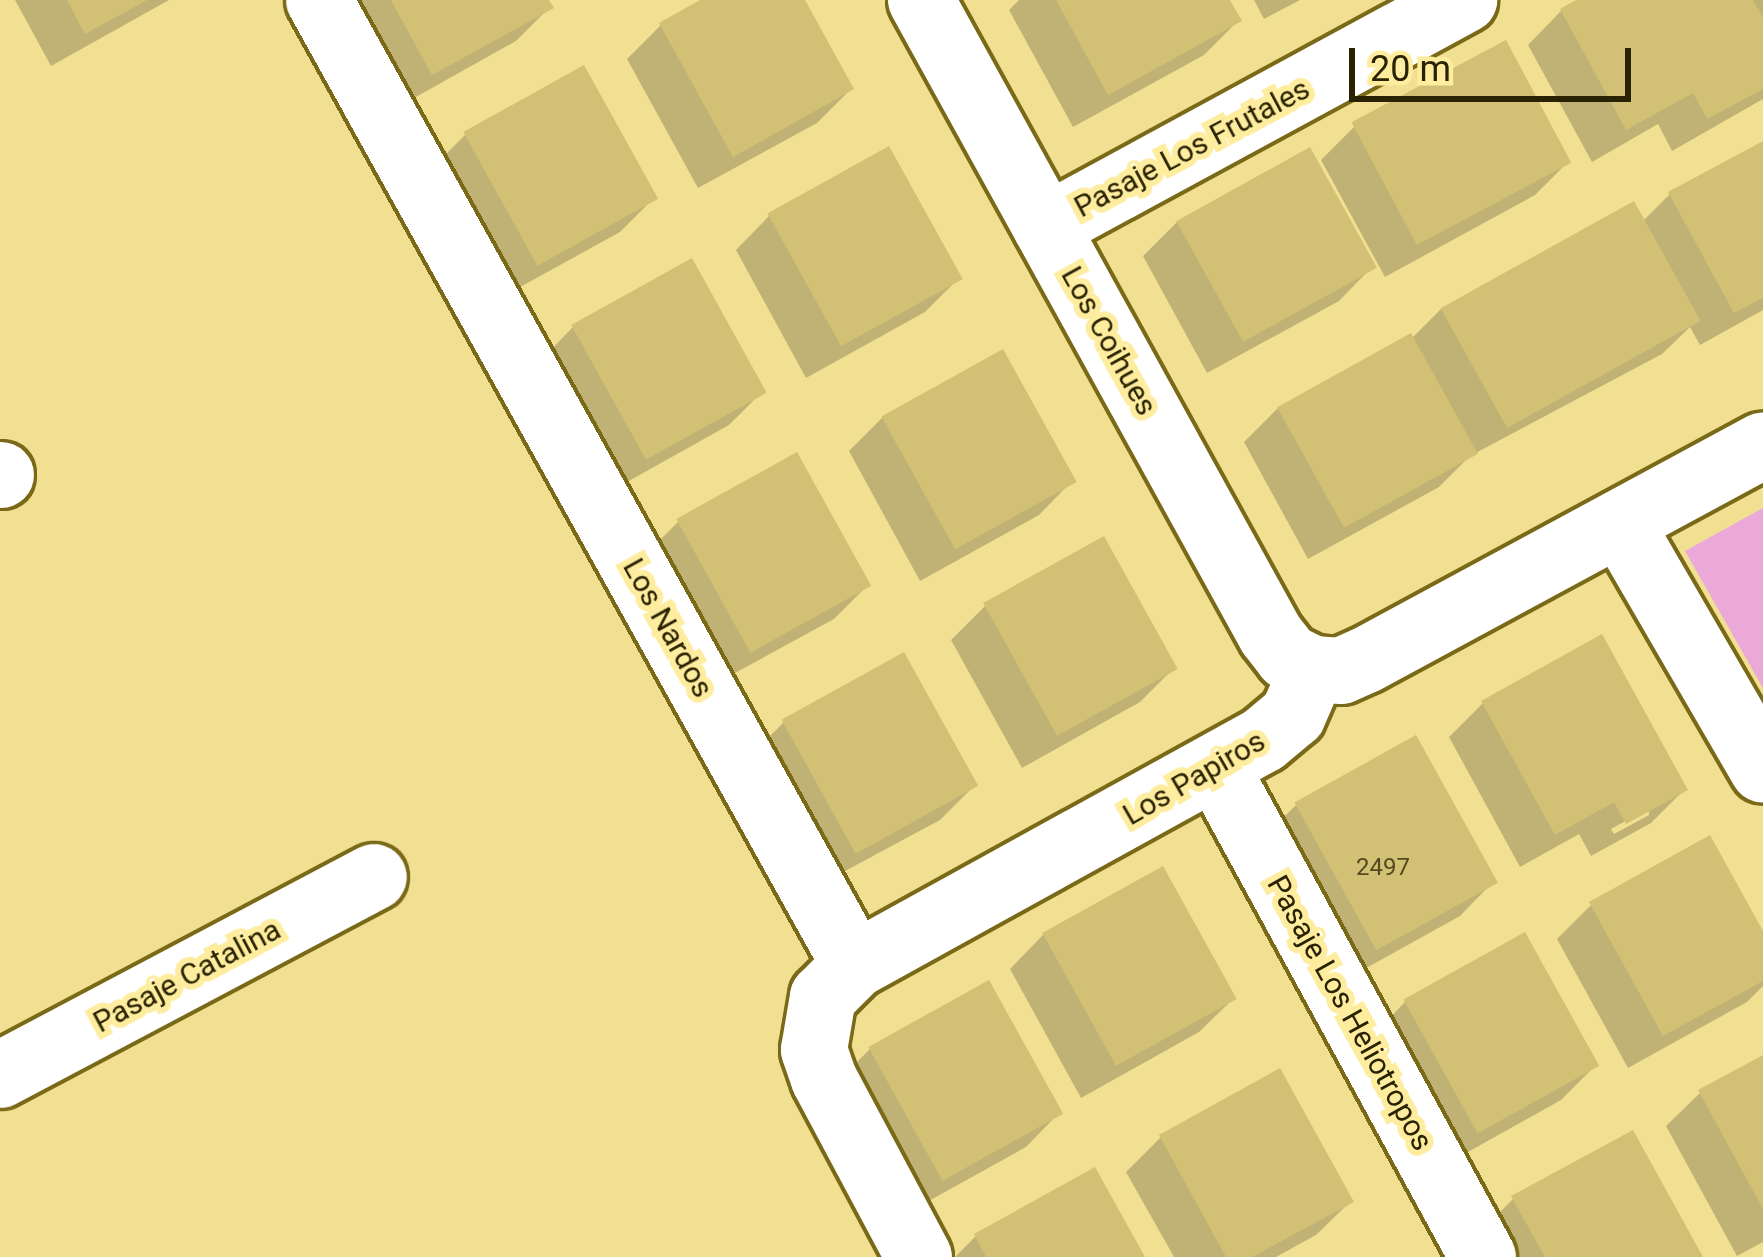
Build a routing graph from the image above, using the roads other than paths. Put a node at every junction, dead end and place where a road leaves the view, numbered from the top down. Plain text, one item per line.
1 (319, 0) edge
2 (921, 0) edge
3 (1464, 0) edge
4 (1046, 227) junction
5 (1763, 445) edge
6 (1620, 523) junction
7 (1312, 669) junction
8 (1217, 769) junction
9 (1763, 770) edge
10 (374, 877) dead end
11 (855, 965) junction
12 (0, 1075) edge
13 (920, 1257) edge
14 (1483, 1257) edge

1 - 11 street, Los Nardos
2 - 4 street, Los Coihues
3 - 4 street, Pasaje Los Frutales
4 - 7 street, Los Coihues
5 - 6 street
6 - 7 street
6 - 9 street
7 - 8 street, Los Papiros
8 - 11 street, Los Papiros
8 - 14 street, Pasaje Los Heliotropos
10 - 12 street, Pasaje Catalina
11 - 13 street

